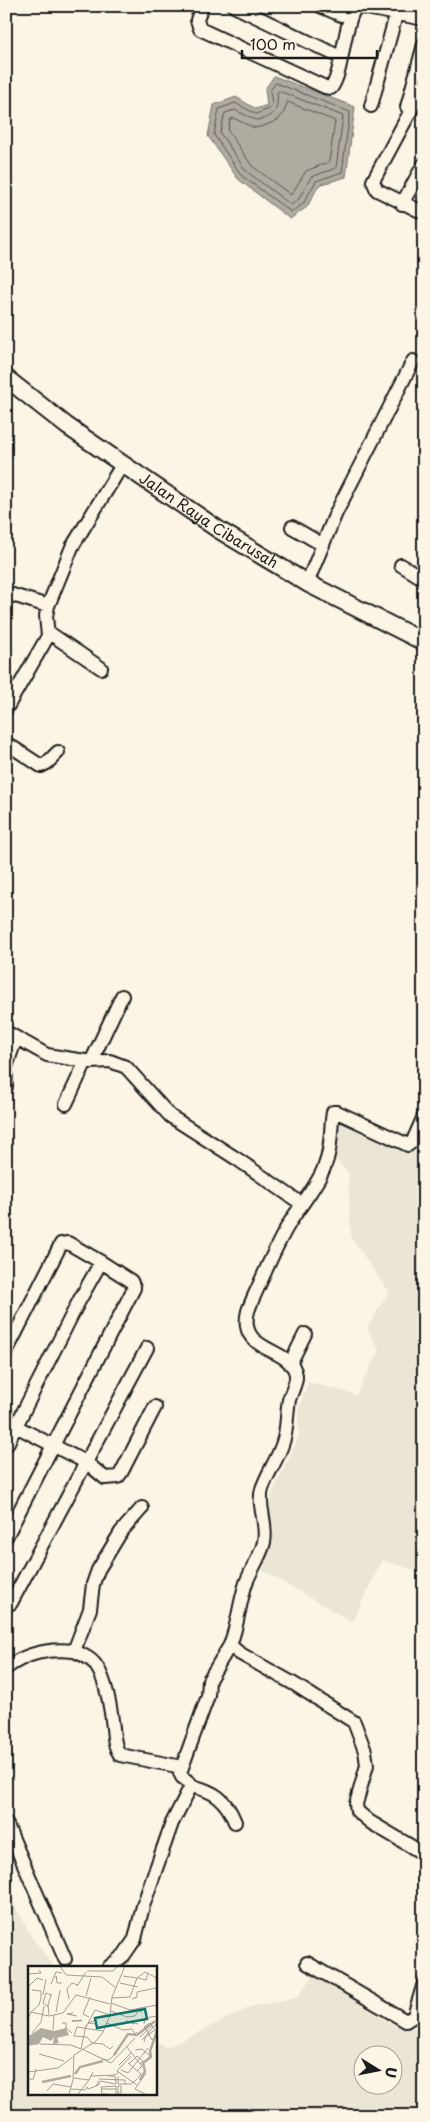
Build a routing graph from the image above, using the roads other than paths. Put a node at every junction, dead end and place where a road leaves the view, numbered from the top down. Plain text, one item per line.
1 (202, 6) edge
2 (234, 6) edge
3 (320, 6) edge
4 (348, 10) edge
5 (396, 15) junction
6 (424, 19) edge
7 (424, 44) edge
8 (340, 57) junction
9 (424, 86) edge
10 (371, 106) dead end
11 (403, 124) junction
12 (424, 164) edge
13 (402, 204) junction
14 (424, 213) edge
15 (413, 361) dead end
16 (6, 378) edge
17 (122, 465) junction
18 (292, 527) dead end
19 (323, 545) junction
20 (401, 565) dead end
21 (424, 579) edge
22 (307, 583) junction
23 (6, 592) edge
24 (48, 606) junction
25 (48, 632) junction
26 (424, 642) edge
27 (101, 668) dead end
28 (6, 709) edge
29 (6, 743) edge
30 (58, 752) dead end
31 (122, 996) dead end
32 (11, 1035) edge
33 (88, 1062) junction
34 (6, 1067) edge
35 (6, 1073) edge
36 (6, 1087) edge
37 (66, 1104) dead end
38 (424, 1116) edge
39 (302, 1204) junction
40 (101, 1262) junction
41 (305, 1334) dead end
42 (147, 1348) dead end
43 (6, 1352) edge
44 (290, 1364) junction
45 (155, 1407) dead end
46 (11, 1424) edge
47 (53, 1445) junction
48 (6, 1446) edge
49 (87, 1463) junction
50 (142, 1508) dead end
51 (6, 1537) edge
52 (6, 1605) edge
53 (230, 1645) junction
54 (74, 1651) junction
55 (6, 1668) edge
56 (182, 1767) junction
57 (190, 1786) junction
58 (236, 1822) dead end
59 (6, 1823) edge
60 (424, 1854) edge
61 (65, 1958) dead end
62 (307, 1963) dead end
63 (110, 1966) edge
64 (424, 1983) edge

1 - 8 street
2 - 8 street
3 - 4 street
4 - 5 street
4 - 8 street
5 - 6 street
5 - 10 street
7 - 11 street
9 - 11 street
11 - 13 street
12 - 13 street
13 - 14 street
15 - 19 street
16 - 17 main road, Jalan Raya Cibarusah
17 - 22 main road, Jalan Raya Cibarusah
17 - 24 street
18 - 19 street
19 - 22 street
20 - 21 street
22 - 26 main road, Jalan Raya Cibarusah
23 - 24 street
24 - 25 street
25 - 27 street
25 - 28 street
29 - 30 street
31 - 33 street
32 - 33 street
32 - 34 street
33 - 37 street
33 - 39 street
35 - 36 street
38 - 39 street
39 - 44 street
40 - 43 street
40 - 46 street
40 - 47 street
41 - 44 street
42 - 49 street
44 - 53 street
45 - 49 street
46 - 47 street
46 - 48 street
47 - 49 street
47 - 51 street
49 - 52 street
50 - 54 street
53 - 56 street
53 - 60 street
54 - 55 street
54 - 56 street
56 - 57 street
57 - 58 street
57 - 63 street
59 - 61 street
62 - 64 street

